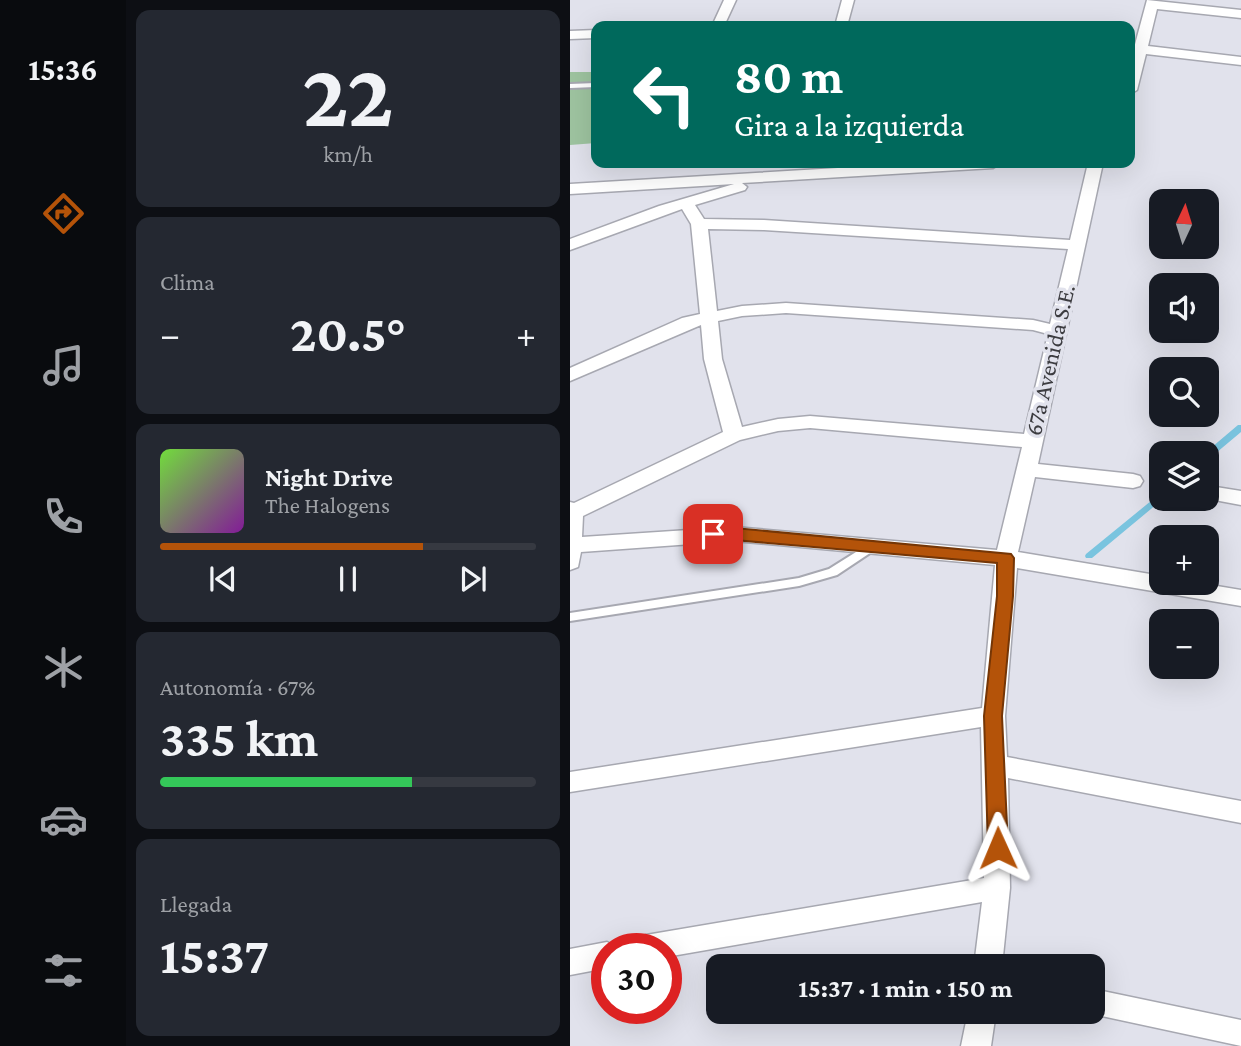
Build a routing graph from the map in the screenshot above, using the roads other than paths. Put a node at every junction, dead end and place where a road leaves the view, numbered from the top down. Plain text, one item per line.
1 (730, 0) edge
2 (848, 0) edge
3 (1152, 3) edge
4 (1240, 14) edge
5 (720, 21) edge
6 (842, 21) edge
7 (1137, 33) edge
8 (591, 34) edge
9 (570, 35) edge
10 (1141, 49) junction
11 (1240, 61) edge
12 (1135, 71) edge
13 (570, 86) edge
14 (591, 86) edge
15 (853, 168) edge
16 (1095, 168) edge
17 (771, 178) junction
18 (570, 189) edge
19 (686, 203) junction
20 (699, 224) junction
21 (570, 245) edge
22 (1077, 245) junction
23 (708, 316) junction
24 (1058, 331) junction
25 (570, 375) edge
26 (734, 435) junction
27 (1032, 441) junction
28 (1026, 469) junction
29 (1133, 481) dead end
30 (1219, 494) edge
31 (1240, 498) edge
32 (571, 510) edge
33 (571, 545) edge
34 (872, 547) junction
35 (1006, 558) junction
36 (570, 562) edge
37 (1240, 598) edge
38 (570, 617) edge
39 (993, 716) junction
40 (994, 765) junction
41 (570, 782) edge
42 (1240, 812) edge
43 (997, 888) junction
44 (682, 942) edge
45 (989, 954) edge
46 (591, 958) edge
47 (570, 962) edge
48 (1105, 1005) edge
49 (980, 1024) edge
50 (1240, 1034) edge
51 (976, 1046) edge

1 - 5 street
2 - 6 street
3 - 4 street
3 - 7 street
7 - 10 street
8 - 9 street
10 - 11 street
10 - 12 street
13 - 14 lane
15 - 17 street
16 - 22 street, 67a Avenida S.E.
17 - 18 street
17 - 19 street
19 - 20 street
19 - 21 street
20 - 22 street
20 - 23 street
22 - 24 street, 67a Avenida S.E.
23 - 24 street
23 - 25 street
23 - 26 street
24 - 27 street, 67a Avenida S.E.
26 - 27 street
26 - 32 street
27 - 28 street, 67a Avenida S.E.
28 - 29 street
28 - 35 street, 67a Avenida S.E.
30 - 31 street
32 - 33 street
33 - 34 street
33 - 36 street
34 - 35 street
34 - 38 lane
35 - 37 street
35 - 39 street, 67a Avenida S.E.
39 - 40 street, 67a Avenida S.E.
39 - 41 street
40 - 42 street
40 - 43 street, 67a Avenida S.E.
43 - 44 street
43 - 45 street, 67a Avenida S.E.
46 - 47 street
48 - 50 street
49 - 51 street

